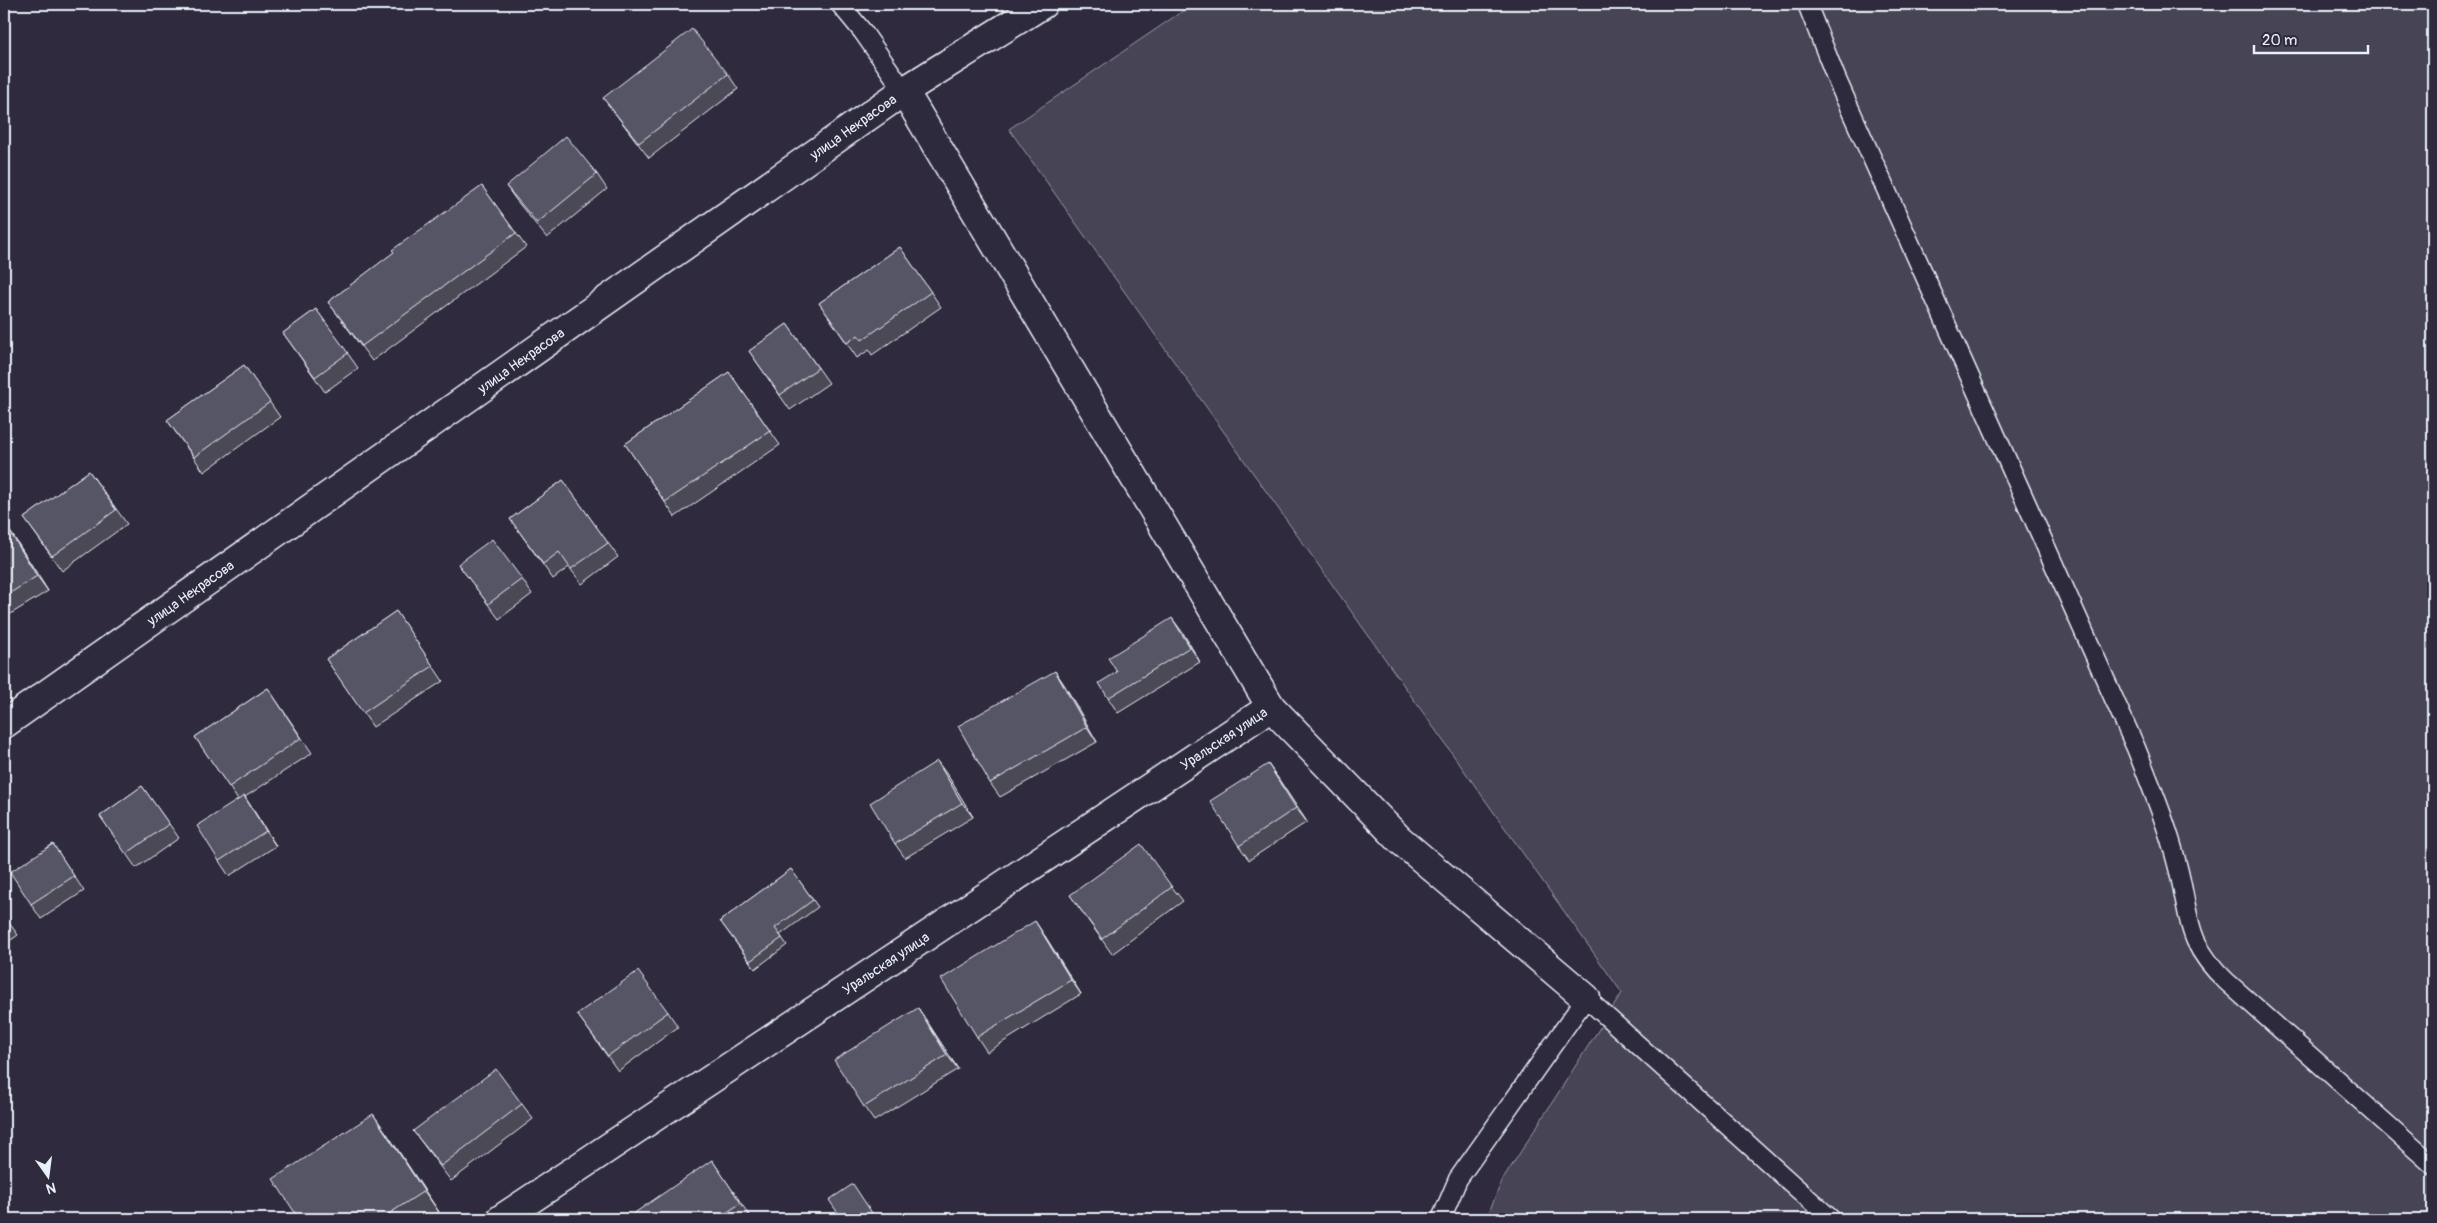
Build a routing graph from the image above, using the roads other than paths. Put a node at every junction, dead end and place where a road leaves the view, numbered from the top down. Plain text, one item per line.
1 (840, 4) edge
2 (1043, 4) edge
3 (1807, 4) edge
4 (904, 91) junction
5 (1271, 707) junction
6 (4, 724) edge
7 (1586, 998) junction
8 (2433, 1165) edge
9 (501, 1219) edge
10 (1441, 1219) edge
11 (1831, 1219) edge

1 - 4 lane
2 - 4 street, улица Некрасова
3 - 8 lane
4 - 5 street
4 - 6 street, улица Некрасова
5 - 7 street
5 - 9 street, Уральская улица
7 - 10 lane
7 - 11 lane

